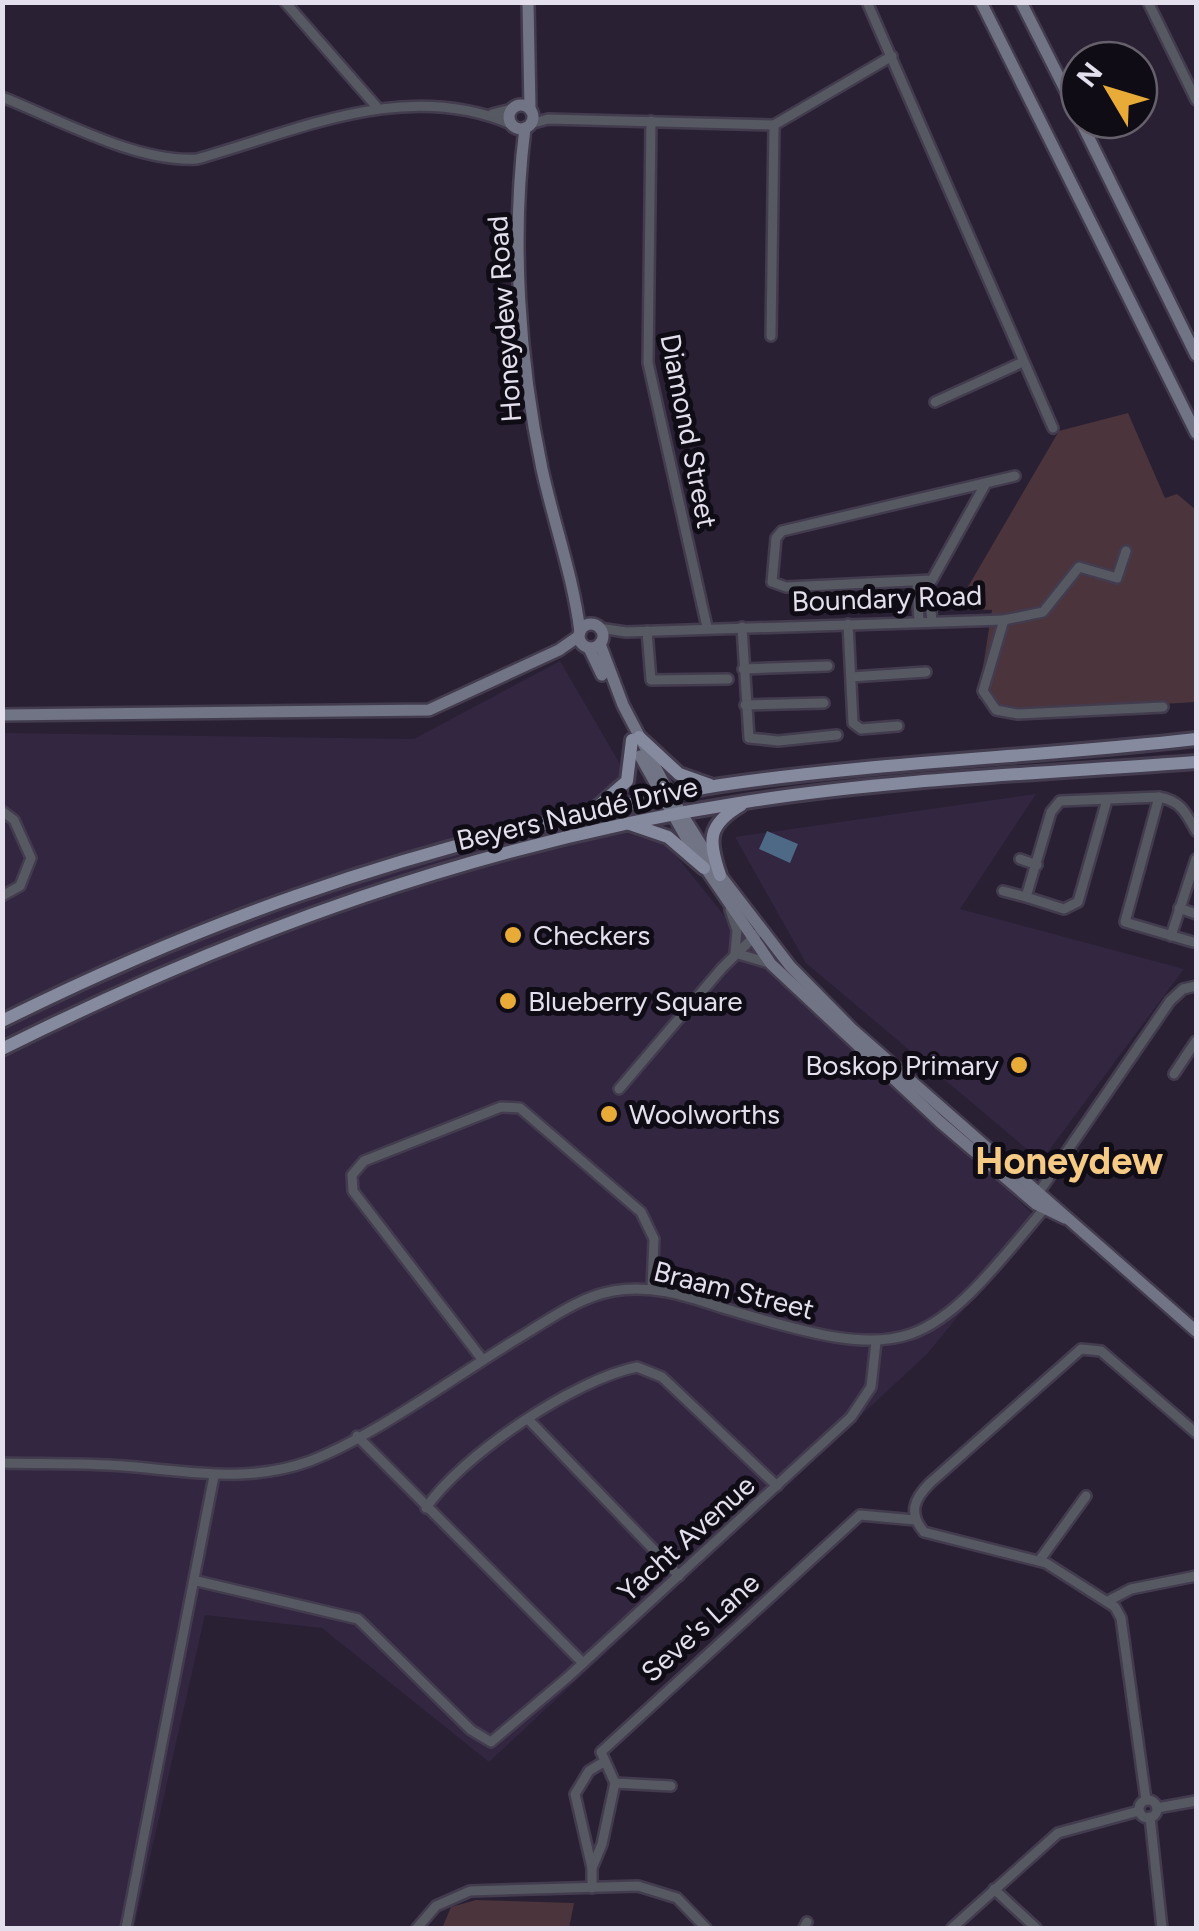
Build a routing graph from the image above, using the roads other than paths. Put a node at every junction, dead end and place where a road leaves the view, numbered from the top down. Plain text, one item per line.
1 (285, 2) edge
2 (528, 2) edge
3 (867, 2) edge
4 (982, 2) edge
5 (1021, 2) edge
6 (1148, 2) edge
7 (892, 56) junction
8 (1059, 77) edge
9 (528, 78) junction
10 (2, 98) edge
11 (1196, 100) edge
12 (376, 106) junction
13 (514, 108) junction
14 (489, 114) junction
15 (524, 120) junction
16 (651, 121) junction
17 (774, 125) junction
18 (1090, 140) edge
19 (771, 336) dead end
20 (1196, 354) edge
21 (1023, 362) junction
22 (934, 402) dead end
23 (1053, 428) dead end
24 (1196, 433) edge
25 (1015, 476) dead end
26 (986, 484) junction
27 (1126, 551) dead end
28 (922, 582) junction
29 (1004, 620) junction
30 (919, 622) junction
31 (932, 622) junction
32 (848, 624) junction
33 (707, 627) junction
34 (742, 627) junction
35 (648, 632) junction
36 (591, 637) junction
37 (828, 666) dead end
38 (743, 670) junction
39 (926, 672) dead end
40 (850, 677) junction
41 (728, 680) dead end
42 (824, 703) dead end
43 (746, 705) junction
44 (1162, 707) dead end
45 (2, 714) edge
46 (898, 726) dead end
47 (836, 735) dead end
48 (635, 738) junction
49 (1196, 739) edge
50 (1196, 762) edge
51 (715, 786) junction
52 (666, 797) junction
53 (1160, 798) junction
54 (1108, 800) junction
55 (748, 801) junction
56 (2, 811) edge
57 (589, 813) junction
58 (677, 814) junction
59 (630, 824) junction
60 (1196, 831) edge
61 (1020, 859) dead end
62 (1196, 859) edge
63 (1037, 865) junction
64 (704, 868) junction
65 (720, 876) junction
66 (1003, 890) dead end
67 (2, 896) edge
68 (1026, 898) junction
69 (730, 908) junction
70 (1179, 908) junction
71 (1196, 914) edge
72 (757, 934) junction
73 (1171, 936) junction
74 (1192, 942) dead end
75 (735, 953) junction
76 (772, 964) junction
77 (1196, 986) edge
78 (2, 1021) edge
79 (1196, 1040) edge
80 (2, 1049) edge
81 (1174, 1074) dead end
82 (619, 1088) dead end
83 (1042, 1200) junction
84 (652, 1288) junction
85 (1196, 1331) edge
86 (876, 1342) junction
87 (482, 1360) junction
88 (528, 1419) junction
89 (1196, 1433) edge
90 (357, 1436) junction
91 (2, 1463) edge
92 (214, 1476) junction
93 (777, 1486) junction
94 (1086, 1496) dead end
95 (426, 1508) junction
96 (915, 1520) junction
97 (1039, 1561) junction
98 (678, 1576) junction
99 (1196, 1576) edge
100 (197, 1581) junction
101 (1108, 1601) junction
102 (583, 1663) junction
103 (602, 1763) junction
104 (615, 1783) junction
105 (671, 1786) dead end
106 (1146, 1800) junction
107 (1196, 1801) edge
108 (1157, 1808) junction
109 (1139, 1811) junction
110 (1150, 1817) junction
111 (592, 1868) junction
112 (592, 1888) junction
113 (994, 1889) junction
114 (126, 1928) edge
115 (417, 1928) edge
116 (706, 1928) edge
117 (952, 1928) edge
118 (1036, 1928) edge
119 (1162, 1928) edge

1 - 12 street
2 - 9 street, Honeydew Road
3 - 7 street
4 - 24 street
5 - 8 street
6 - 11 street
7 - 17 street
7 - 21 street
9 - 13 street, Honeydew Road
9 - 15 street, Honeydew Road
10 - 12 street
12 - 14 street
13 - 14 street
13 - 15 street, Honeydew Road
14 - 15 street
15 - 16 street
15 - 36 street, Honeydew Road
16 - 17 street
16 - 33 street, Diamond Street
17 - 19 street
18 - 20 street
21 - 22 street
21 - 23 street
25 - 26 street
26 - 28 street
26 - 28 street
27 - 29 street
28 - 30 street
28 - 31 street
29 - 31 street, Boundary Road
29 - 44 street, Boundary Road
30 - 31 street, Boundary Road
30 - 32 street, Boundary Road
32 - 34 street, Boundary Road
32 - 40 street
33 - 34 street, Boundary Road
33 - 35 street, Boundary Road
34 - 38 street
35 - 36 street, Boundary Road
35 - 41 street
36 - 45 street, Boundary Road
36 - 48 street, Honeydew Road
37 - 38 street
38 - 43 street
39 - 40 street
40 - 46 street
42 - 43 street
43 - 47 street
48 - 51 main road
48 - 52 street, Honeydew Road
48 - 57 main road
49 - 51 main road, Beyers Naudé Drive
50 - 55 main road, Beyers Naudé Drive
51 - 52 main road, Beyers Naudé Drive
52 - 57 main road, Beyers Naudé Drive
52 - 58 street, Honeydew Road
53 - 54 street
53 - 60 street
53 - 73 street
54 - 63 street
54 - 68 street
55 - 58 main road, Beyers Naudé Drive
55 - 65 main road
56 - 67 street
57 - 78 main road, Beyers Naudé Drive
58 - 59 main road, Beyers Naudé Drive
58 - 64 street
58 - 65 street
59 - 64 main road
59 - 80 main road, Beyers Naudé Drive
61 - 63 street
62 - 70 street
63 - 68 street
64 - 69 street
65 - 72 street
66 - 68 street
69 - 72 street
69 - 75 street
70 - 71 street
70 - 73 street
72 - 75 street
72 - 76 street
72 - 83 street
73 - 74 street
75 - 76 street
75 - 82 street
76 - 83 street
77 - 83 street, Braam Street
79 - 81 street
83 - 85 street
83 - 86 street, Braam Street
84 - 86 street, Braam Street
84 - 87 street, Braam Street
84 - 87 street
86 - 93 street, Yacht Avenue
87 - 90 street, Braam Street
88 - 93 street
88 - 95 street
88 - 98 street
89 - 96 street
90 - 92 street, Braam Street
90 - 95 street
91 - 92 street, Braam Street
92 - 100 street
93 - 98 street, Yacht Avenue
94 - 97 street
95 - 102 street
96 - 97 street
96 - 103 street, Seve's Lane
97 - 101 street
98 - 102 street, Yacht Avenue
99 - 101 street
100 - 102 street, Yacht Avenue
100 - 114 street
101 - 106 street
103 - 104 street
103 - 111 street, Seve's Lane
104 - 105 street
104 - 111 street
106 - 108 street
106 - 109 street
107 - 108 street
108 - 110 street
109 - 110 street
109 - 113 street
110 - 119 street
111 - 112 street
112 - 115 street
112 - 116 street
113 - 117 street
113 - 118 street

